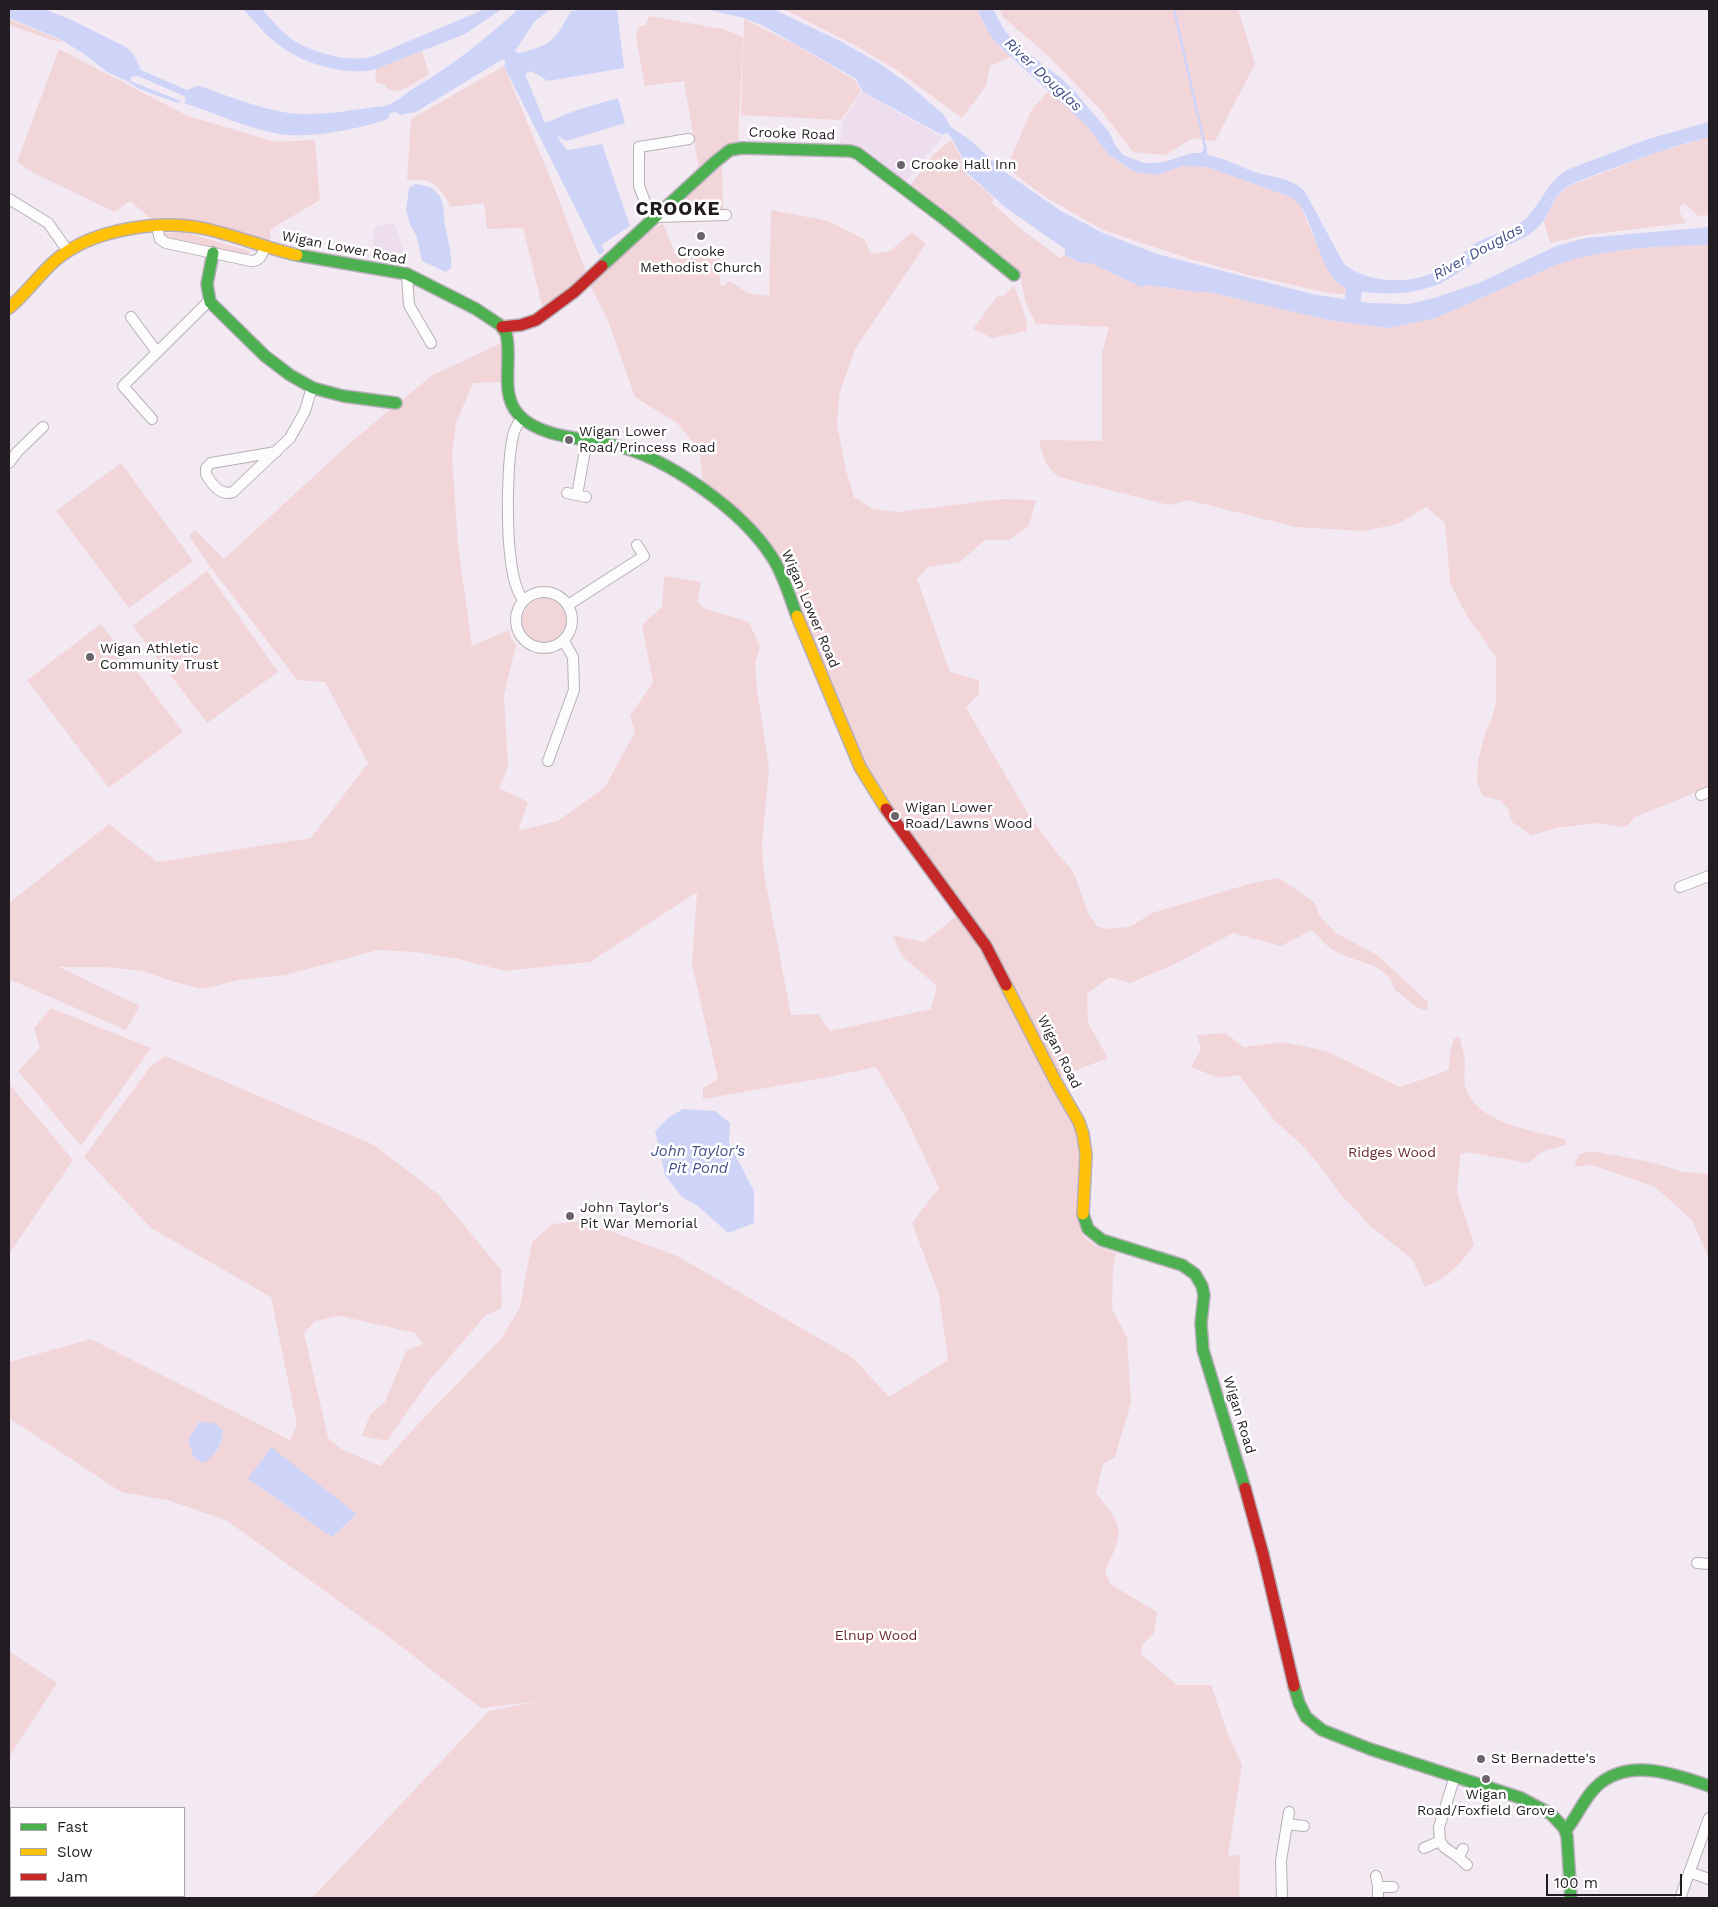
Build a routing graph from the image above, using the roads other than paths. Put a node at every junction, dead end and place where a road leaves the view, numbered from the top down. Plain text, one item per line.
1 (689, 140) dead end
2 (9, 199) edge
3 (726, 215) dead end
4 (654, 218) junction
5 (157, 227) junction
6 (265, 247) junction
7 (68, 251) junction
8 (214, 253) junction
9 (407, 274) junction
10 (1014, 275) dead end
11 (209, 301) junction
12 (9, 308) edge
13 (131, 317) dead end
14 (502, 328) junction
15 (431, 343) dead end
16 (157, 352) junction
17 (312, 388) junction
18 (396, 403) dead end
19 (152, 419) dead end
20 (521, 419) junction
21 (43, 427) dead end
22 (587, 439) junction
23 (276, 452) junction
24 (9, 464) edge
25 (576, 495) dead end
26 (637, 545) dead end
27 (524, 600) junction
28 (568, 605) junction
29 (564, 640) junction
30 (548, 761) dead end
31 (1709, 876) edge
32 (1680, 887) dead end
33 (976, 930) joint
34 (1697, 1563) dead end
35 (1709, 1564) edge
36 (1455, 1776) junction
37 (1709, 1786) edge
38 (1289, 1812) dead end
39 (1709, 1818) edge
40 (1286, 1824) junction
41 (1304, 1826) dead end
42 (1566, 1830) junction
43 (1440, 1841) junction
44 (1424, 1848) dead end
45 (1467, 1865) dead end
46 (1689, 1872) junction
47 (1376, 1876) dead end
48 (1709, 1879) edge
49 (1393, 1887) dead end
50 (1378, 1893) edge
51 (1282, 1898) edge
52 (1571, 1898) edge
53 (1680, 1898) edge

1 - 4 street
2 - 7 street
3 - 4 street
4 - 10 main road, Crooke Road
4 - 14 main road, Crooke Road
5 - 6 main road, Wigan Lower Road
5 - 7 main road, Wigan Lower Road
5 - 8 street
6 - 8 street
6 - 9 main road, Wigan Lower Road
7 - 12 main road, Wigan Lower Road
8 - 11 main road
9 - 14 main road, Wigan Lower Road
9 - 15 street
11 - 16 street
11 - 17 main road
13 - 16 street
14 - 20 main road
16 - 19 street
17 - 18 main road
17 - 23 street
20 - 22 main road, Wigan Lower Road
20 - 27 street
21 - 24 street
22 - 25 street
22 - 33 main road, Wigan Lower Road
23 - 23 street
26 - 28 street
27 - 28 street
27 - 29 street
28 - 29 street
29 - 30 street
31 - 32 street
33 - 36 main road, Wigan Road
34 - 35 street
36 - 42 main road, Wigan Road
36 - 43 street
37 - 42 main road
38 - 40 street
39 - 46 street
40 - 41 street
40 - 51 street
42 - 52 main road
43 - 44 street
43 - 45 street
46 - 48 street
46 - 53 street
47 - 50 street
49 - 50 street

